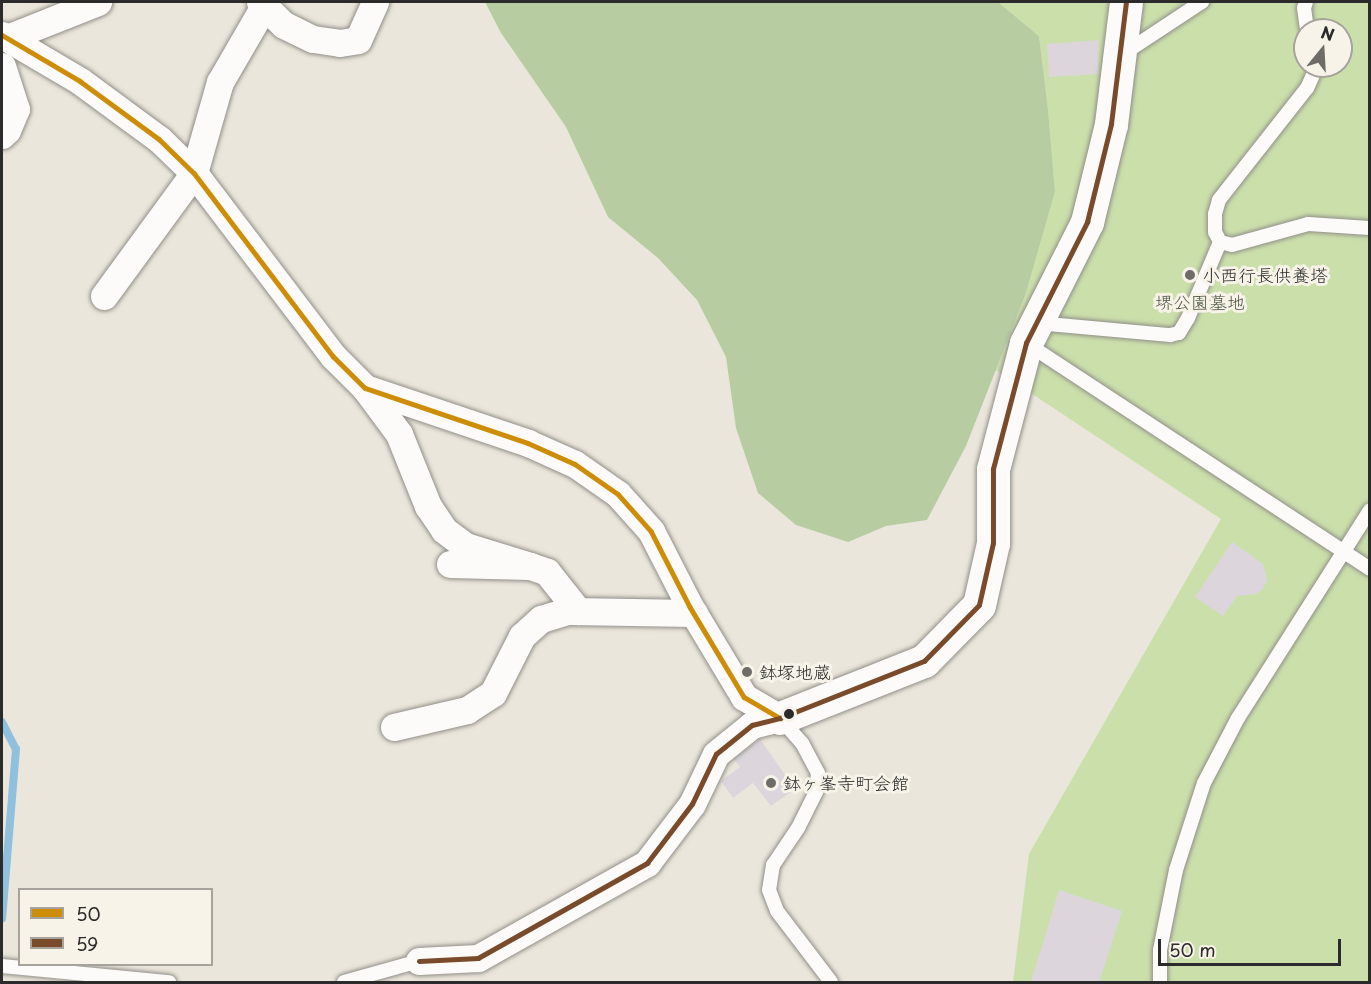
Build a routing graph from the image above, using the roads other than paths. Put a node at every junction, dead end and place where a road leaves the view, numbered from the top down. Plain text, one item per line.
1 (98, 2) edge
2 (375, 2) edge
3 (1126, 2) edge
4 (1202, 2) edge
5 (1306, 2) edge
6 (262, 4) edge
7 (1305, 18) edge
8 (4, 36) edge
9 (1119, 57) junction
10 (2, 66) edge
11 (1312, 78) edge
12 (2, 135) edge
13 (194, 173) junction
14 (1370, 228) edge
15 (1221, 242) junction
16 (104, 296) dead end
17 (1031, 333) junction
18 (366, 388) junction
19 (1370, 510) edge
20 (1343, 552) junction
21 (450, 564) dead end
22 (530, 566) junction
23 (1370, 569) edge
24 (578, 611) junction
25 (693, 613) junction
26 (780, 718) junction
27 (394, 727) dead end
28 (419, 961) joint
29 (2, 966) edge
30 (169, 982) edge
31 (344, 982) edge
32 (831, 982) edge
33 (1160, 982) edge

1 - 8 street
2 - 6 street
3 - 9 street
4 - 9 lane
5 - 7 lane
6 - 13 street
8 - 13 street
9 - 17 street
10 - 12 street
11 - 15 lane
13 - 16 street
13 - 18 street
14 - 15 lane
15 - 17 lane
17 - 20 lane
17 - 26 street
18 - 22 street
18 - 25 street
19 - 20 lane
20 - 23 lane
20 - 33 lane
21 - 22 street
22 - 24 street
24 - 25 street
24 - 27 street
25 - 26 street
26 - 28 street
26 - 32 lane
28 - 31 lane
29 - 30 lane

